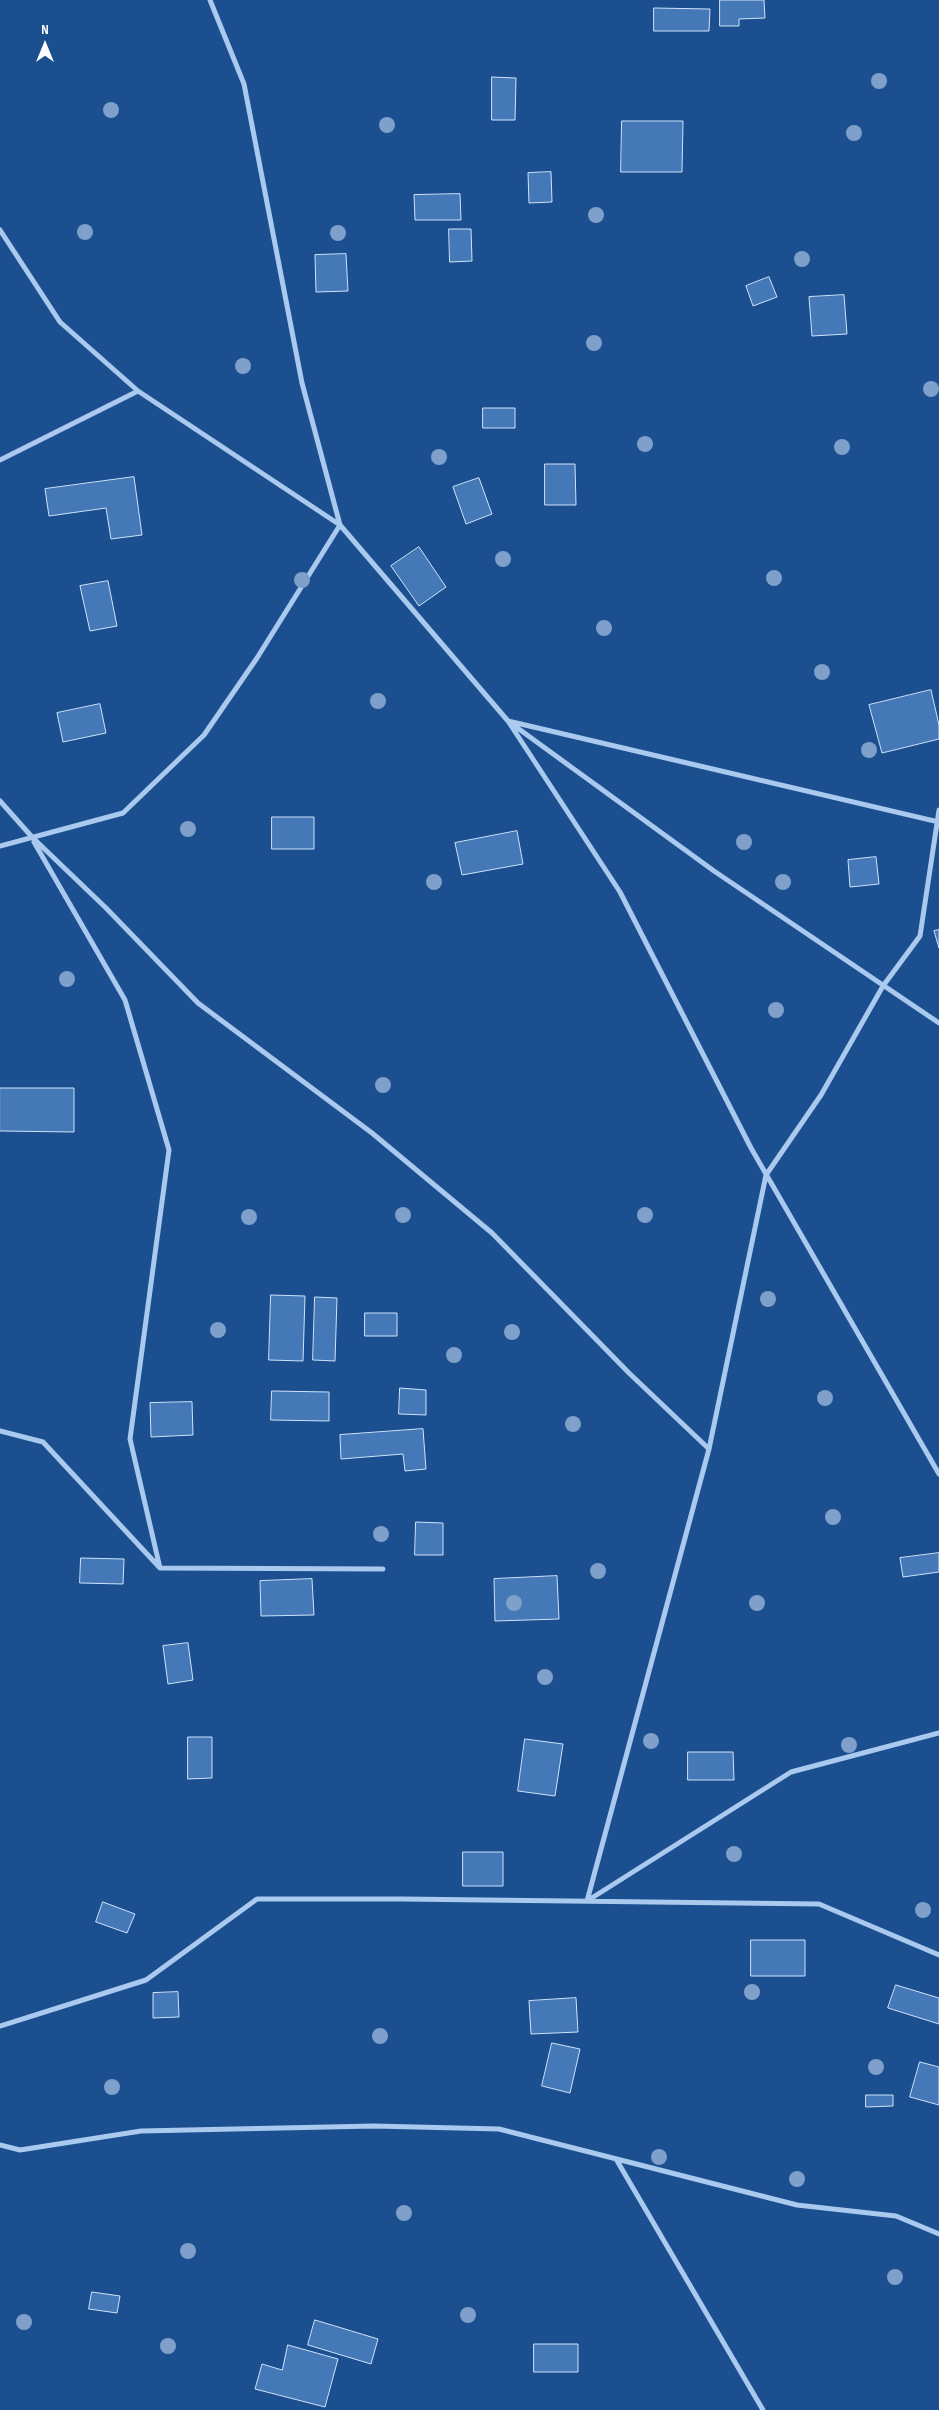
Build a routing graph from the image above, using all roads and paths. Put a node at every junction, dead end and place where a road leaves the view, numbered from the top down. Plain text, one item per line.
1 (210, 0) edge
2 (0, 230) edge
3 (138, 391) junction
4 (0, 460) edge
5 (340, 525) junction
6 (508, 721) junction
7 (0, 801) edge
8 (939, 810) edge
9 (938, 822) edge
10 (32, 837) junction
11 (0, 846) edge
12 (884, 986) junction
13 (939, 1023) edge
14 (766, 1175) junction
15 (0, 1431) edge
16 (709, 1449) junction
17 (939, 1474) edge
18 (160, 1568) junction
19 (383, 1569) dead end
20 (939, 1733) edge
21 (587, 1901) junction
22 (939, 1955) edge
23 (0, 2026) edge
24 (0, 2145) edge
25 (616, 2159) junction
26 (939, 2234) edge
27 (763, 2410) edge

1 - 5 street
2 - 3 street
3 - 4 street
3 - 5 street
5 - 6 street
5 - 10 street
6 - 9 street
6 - 12 street
6 - 14 street
7 - 10 street
8 - 9 street
9 - 12 street
10 - 11 street
10 - 16 street
10 - 18 street
12 - 13 street
12 - 14 street
14 - 16 street
14 - 17 street
15 - 18 street
16 - 21 street
18 - 19 street
20 - 21 street
21 - 22 street
21 - 23 street
24 - 25 street
25 - 26 street
25 - 27 street

